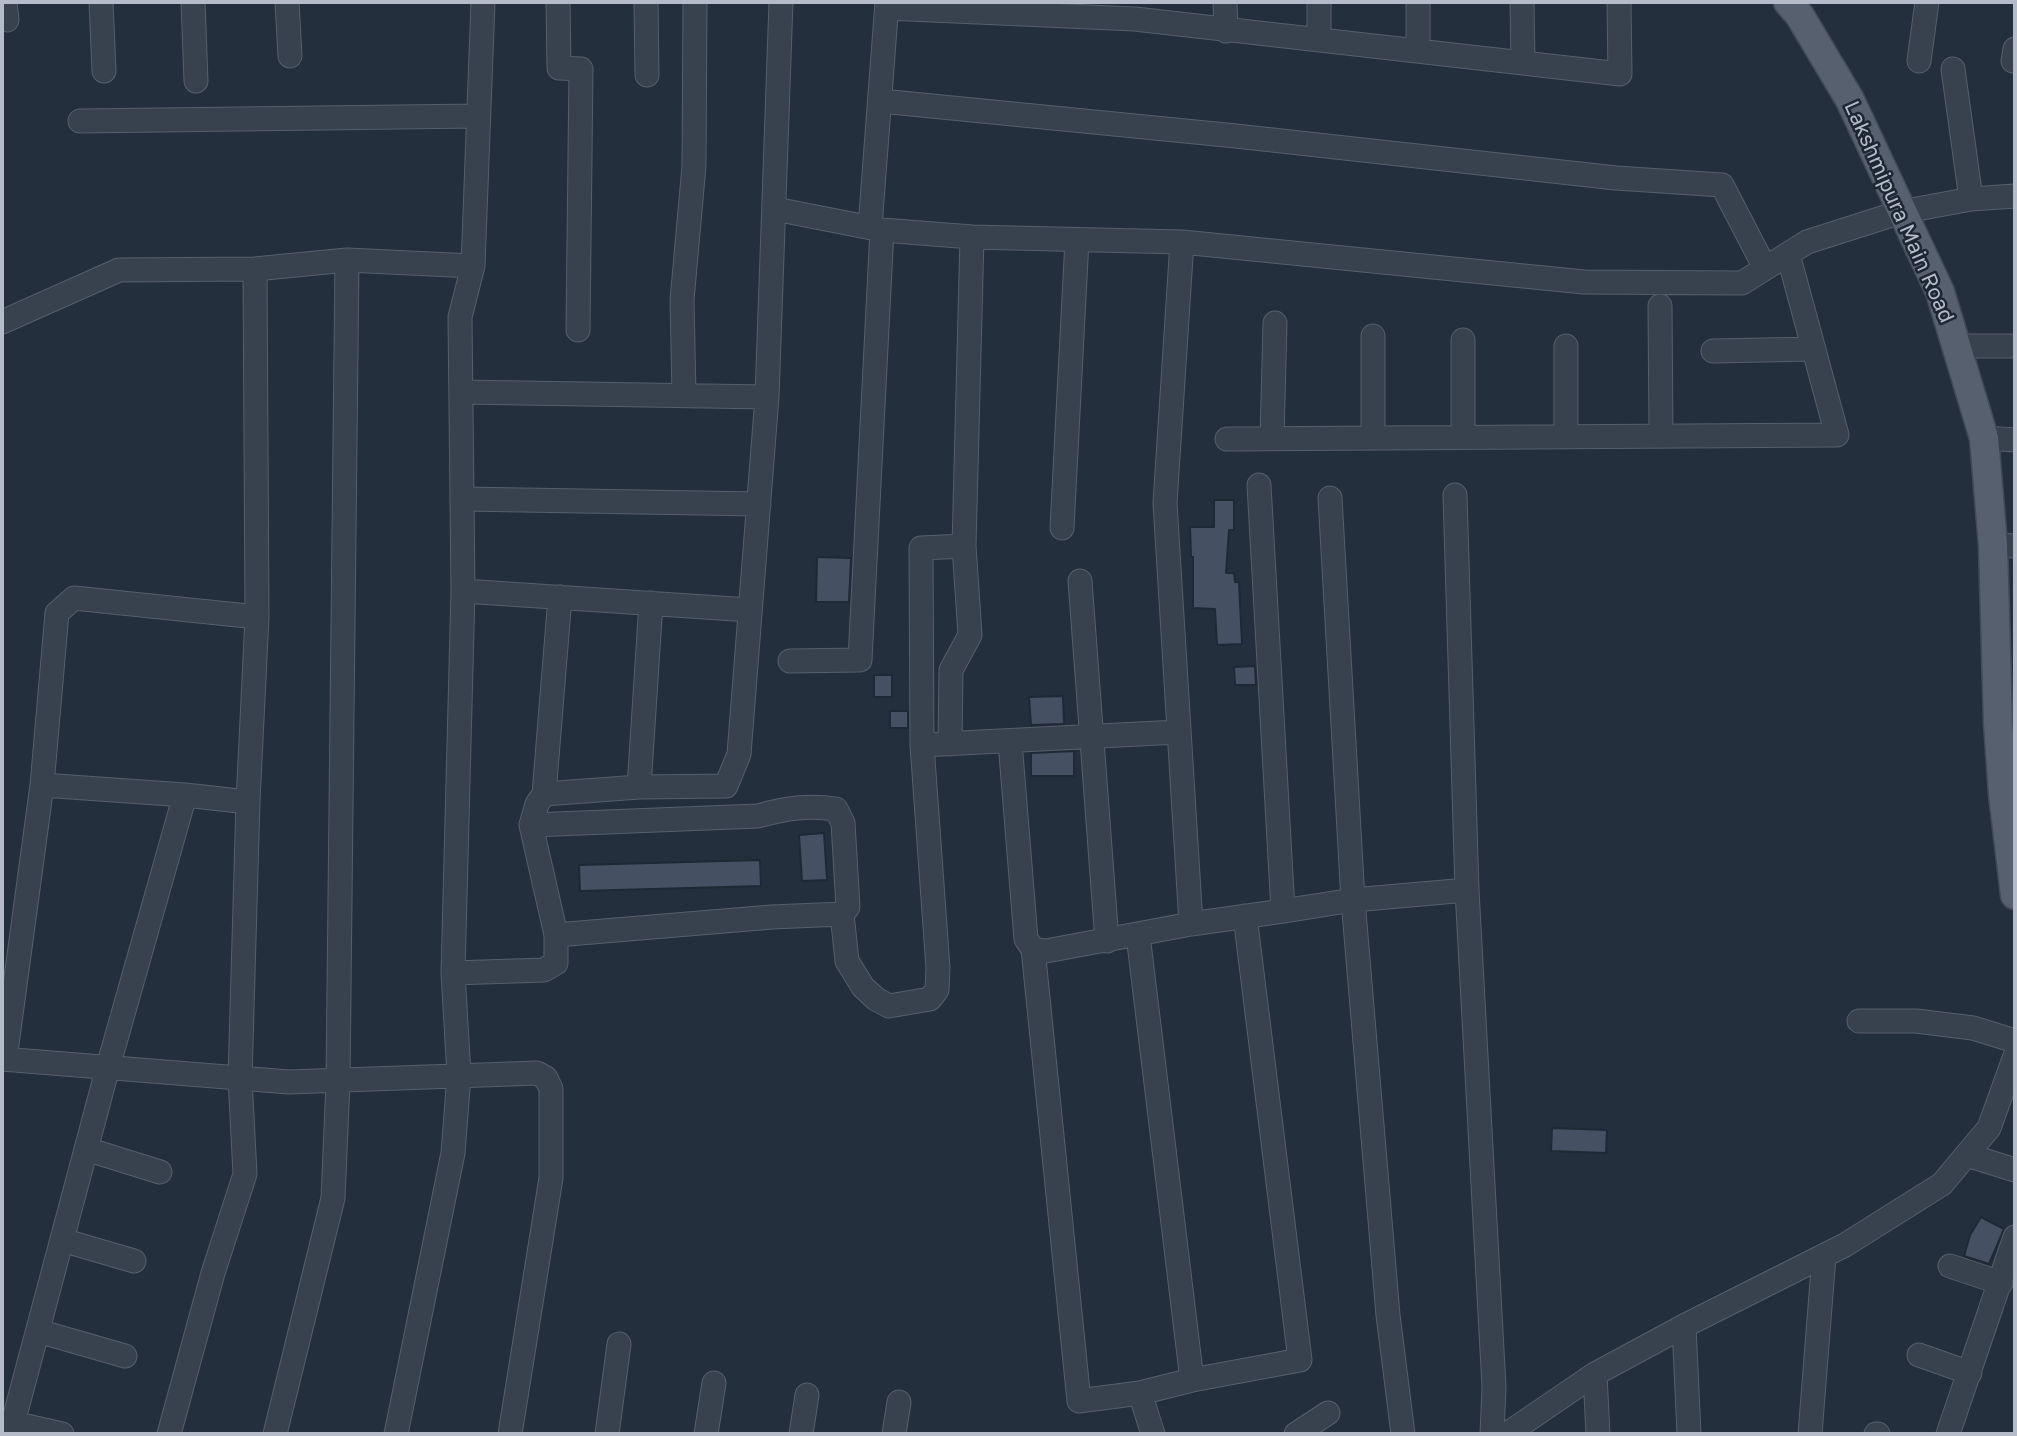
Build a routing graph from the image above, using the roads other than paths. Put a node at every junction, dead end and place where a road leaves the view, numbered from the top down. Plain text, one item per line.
1 (101, 2) edge
2 (193, 2) edge
3 (287, 2) edge
4 (483, 2) edge
5 (558, 2) edge
6 (646, 2) edge
7 (695, 2) edge
8 (781, 2) edge
9 (1225, 2) edge
10 (1319, 2) edge
11 (1418, 2) edge
12 (1522, 2) edge
13 (1619, 2) edge
14 (1788, 2) edge
15 (1927, 2) edge
16 (887, 5) edge
17 (1135, 10) edge
18 (1226, 31) junction
19 (1318, 39) junction
20 (1418, 50) junction
21 (290, 56) dead end
22 (1919, 61) dead end
23 (1523, 63) junction
24 (1953, 69) dead end
25 (104, 71) dead end
26 (648, 75) dead end
27 (196, 81) dead end
28 (881, 101) junction
29 (478, 116) junction
30 (80, 121) dead end
31 (2015, 196) edge
32 (1971, 200) junction
33 (775, 209) junction
34 (1901, 212) junction
35 (876, 228) junction
36 (972, 237) junction
37 (1077, 240) junction
38 (1182, 242) junction
39 (1788, 254) junction
40 (347, 260) junction
41 (473, 266) junction
42 (1765, 268) junction
43 (255, 269) junction
44 (1660, 306) dead end
45 (2, 322) edge
46 (1275, 323) dead end
47 (578, 330) dead end
48 (1373, 336) dead end
49 (1463, 340) dead end
50 (1566, 346) dead end
51 (1958, 346) junction
52 (2015, 346) edge
53 (1814, 349) junction
54 (1713, 351) dead end
55 (461, 392) junction
56 (684, 395) junction
57 (767, 397) junction
58 (1661, 435) junction
59 (1566, 436) junction
60 (1463, 437) junction
61 (1272, 438) junction
62 (1373, 438) junction
63 (1984, 438) junction
64 (1227, 439) dead end
65 (2015, 440) edge
66 (1259, 485) dead end
67 (1455, 495) dead end
68 (1330, 498) dead end
69 (463, 499) junction
70 (759, 504) junction
71 (1062, 528) dead end
72 (2004, 545) edge
73 (964, 546) junction
74 (1080, 581) dead end
75 (463, 591) junction
76 (560, 597) junction
77 (651, 603) junction
78 (750, 610) junction
79 (257, 617) junction
80 (790, 662) dead end
81 (2007, 724) edge
82 (1178, 732) junction
83 (1091, 737) junction
84 (1010, 742) junction
85 (950, 744) junction
86 (922, 745) junction
87 (42, 785) junction
88 (639, 787) junction
89 (544, 794) junction
90 (185, 795) junction
91 (248, 802) junction
92 (531, 825) junction
93 (2015, 888) edge
94 (1466, 890) junction
95 (1353, 900) junction
96 (1283, 911) junction
97 (842, 914) junction
98 (1245, 916) junction
99 (1191, 924) junction
100 (556, 935) junction
101 (1138, 935) junction
102 (1107, 941) junction
103 (1033, 949) junction
104 (453, 972) junction
105 (1859, 1021) dead end
106 (2015, 1041) edge
107 (2015, 1056) edge
108 (3, 1059) edge
109 (108, 1067) junction
110 (459, 1075) junction
111 (240, 1078) junction
112 (338, 1082) junction
113 (86, 1149) junction
114 (1967, 1155) junction
115 (2015, 1170) edge
116 (160, 1172) dead end
117 (2015, 1237) edge
118 (62, 1240) junction
119 (1824, 1256) junction
120 (134, 1261) dead end
121 (1950, 1266) dead end
122 (2001, 1283) junction
123 (1684, 1326) junction
124 (37, 1331) junction
125 (619, 1344) dead end
126 (1919, 1355) dead end
127 (125, 1356) dead end
128 (1595, 1374) junction
129 (1970, 1374) junction
130 (1192, 1380) junction
131 (714, 1383) dead end
132 (1140, 1393) junction
133 (807, 1395) dead end
134 (899, 1402) dead end
135 (1328, 1413) dead end
136 (11, 1428) edge
137 (62, 1434) edge
138 (169, 1434) edge
139 (275, 1434) edge
140 (396, 1434) edge
141 (510, 1434) edge
142 (607, 1434) edge
143 (706, 1434) edge
144 (801, 1434) edge
145 (894, 1434) edge
146 (1153, 1434) edge
147 (1296, 1434) edge
148 (1403, 1434) edge
149 (1492, 1434) edge
150 (1507, 1434) edge
151 (1598, 1434) edge
152 (1689, 1434) edge
153 (1810, 1434) edge
154 (1948, 1434) edge

1 - 25 street
2 - 27 street
3 - 21 street
4 - 29 street
5 - 47 street
6 - 26 street
7 - 56 street
8 - 33 street
9 - 18 street
10 - 19 street
11 - 20 street
12 - 23 street
13 - 23 street
14 - 34 main road, Lakshmipura Main Road
15 - 22 street
16 - 17 street
16 - 28 street
17 - 18 street
18 - 19 street
19 - 20 street
20 - 23 street
24 - 32 street
28 - 35 street
28 - 42 street
29 - 30 street
29 - 41 street
31 - 32 street
32 - 34 street
33 - 35 street
33 - 57 street
34 - 39 street
34 - 51 main road, Lakshmipura Main Road
35 - 36 street
35 - 80 street
36 - 37 street
36 - 73 street
37 - 38 street
37 - 71 street
38 - 42 street
38 - 82 street
39 - 42 street
39 - 53 street
40 - 41 street
40 - 43 street
40 - 112 street
41 - 55 street
43 - 45 street
43 - 79 street
44 - 58 street
46 - 61 street
48 - 62 street
49 - 60 street
50 - 59 street
51 - 52 street
51 - 63 main road, Lakshmipura Main Road
53 - 54 street
53 - 58 street
55 - 56 street
55 - 69 street
56 - 57 street
57 - 70 street
58 - 59 street
59 - 60 street
60 - 62 street
61 - 62 street
61 - 64 street
63 - 65 street
63 - 72 main road, Lakshmipura Main Road
66 - 96 street
67 - 94 street
68 - 95 street
69 - 70 street
69 - 75 street
70 - 78 street
72 - 81 main road, Lakshmipura Main Road
73 - 85 street
73 - 86 street
74 - 83 street
75 - 76 street
75 - 104 street
76 - 77 street
76 - 89 street
77 - 78 street
77 - 88 street
78 - 88 street
79 - 87 street
79 - 91 street
81 - 93 main road, Lakshmipura Main Road
82 - 83 street
82 - 99 street
83 - 84 street
83 - 102 street
84 - 85 street
84 - 103 street
85 - 86 street
86 - 97 street
87 - 90 street
87 - 108 street
88 - 89 street
89 - 92 street
90 - 91 street
90 - 109 street
91 - 111 street
92 - 97 street
92 - 100 street
94 - 95 street
94 - 149 street
95 - 96 street
95 - 148 street
96 - 98 street
97 - 100 street
98 - 99 street
98 - 130 street
99 - 101 street
100 - 104 street
101 - 102 street
101 - 130 street
102 - 103 street
103 - 132 street
104 - 110 street
105 - 106 street
107 - 114 street
108 - 109 street
109 - 111 street
109 - 113 street
110 - 112 street
110 - 140 street
110 - 141 street
111 - 112 street
111 - 138 street
112 - 139 street
113 - 116 street
113 - 118 street
114 - 115 street
114 - 119 street
117 - 122 street
118 - 120 street
118 - 124 street
119 - 123 street
119 - 153 street
121 - 122 street
122 - 129 street
123 - 128 street
123 - 152 street
124 - 127 street
124 - 136 street
125 - 142 street
126 - 129 street
128 - 150 street
128 - 151 street
129 - 154 street
130 - 132 street
131 - 143 street
132 - 146 street
133 - 144 street
134 - 145 street
135 - 147 street
136 - 137 street

